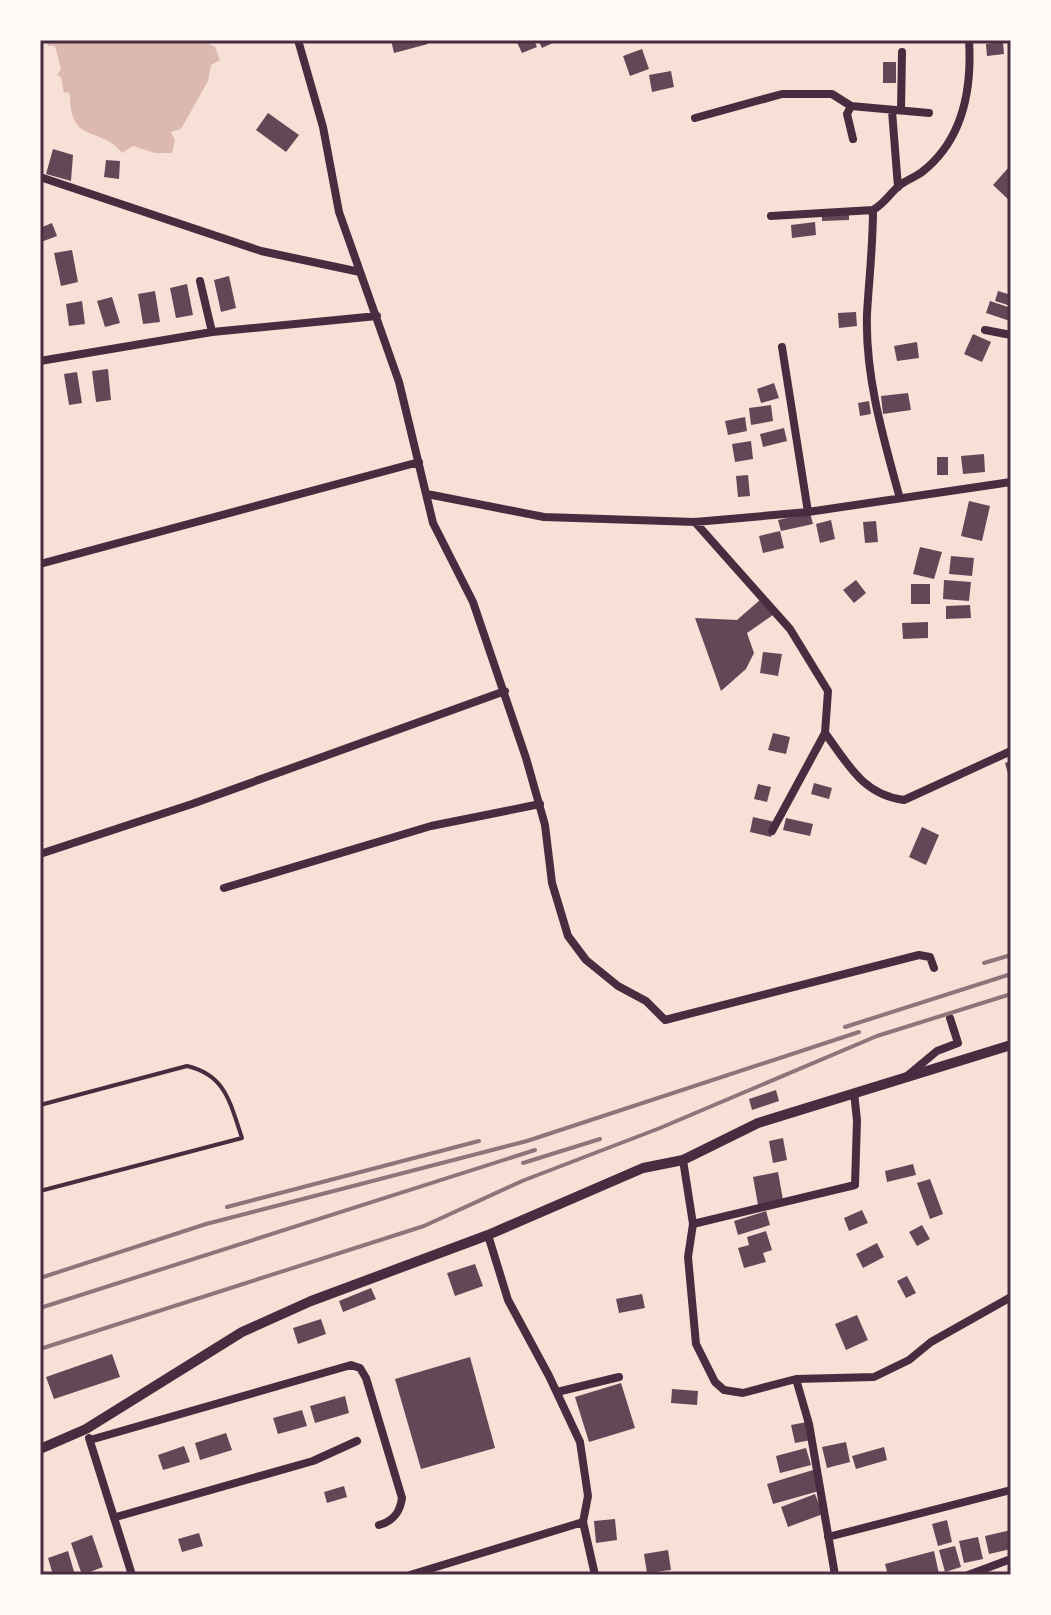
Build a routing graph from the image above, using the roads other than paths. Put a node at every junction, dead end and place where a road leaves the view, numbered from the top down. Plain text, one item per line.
1 (298, 40) edge
2 (969, 40) edge
3 (902, 52) dead end
4 (851, 106) junction
5 (896, 111) junction
6 (929, 113) dead end
7 (695, 118) dead end
8 (853, 139) dead end
9 (40, 177) edge
10 (898, 187) junction
11 (873, 210) junction
12 (771, 216) dead end
13 (360, 272) junction
14 (200, 281) dead end
15 (377, 316) junction
16 (985, 330) dead end
17 (212, 332) junction
18 (1011, 335) edge
19 (782, 347) dead end
20 (40, 361) edge
21 (419, 462) junction
22 (1011, 482) edge
23 (427, 494) junction
24 (899, 495) junction
25 (808, 512) junction
26 (695, 522) junction
27 (40, 564) edge
28 (505, 691) junction
29 (825, 733) junction
30 (1011, 751) edge
31 (540, 804) junction
32 (772, 831) dead end
33 (40, 854) edge
34 (224, 888) dead end
35 (934, 968) dead end
36 (950, 1018) dead end
37 (1011, 1045) edge
38 (907, 1076) junction
39 (854, 1093) junction
40 (40, 1105) edge
41 (683, 1160) junction
42 (40, 1191) edge
43 (693, 1224) junction
44 (488, 1235) junction
45 (1011, 1297) edge
46 (619, 1377) dead end
47 (796, 1379) junction
48 (557, 1392) junction
49 (88, 1434) junction
50 (357, 1441) dead end
51 (40, 1449) edge
52 (1011, 1490) edge
53 (116, 1517) junction
54 (583, 1522) junction
55 (379, 1525) dead end
56 (828, 1537) junction
57 (1011, 1559) edge
58 (132, 1575) edge
59 (410, 1575) edge
60 (595, 1575) edge
61 (835, 1575) edge
62 (968, 1575) edge

1 - 13 street
2 - 10 street
3 - 5 street
4 - 5 street
4 - 7 street
4 - 8 street
5 - 6 street
5 - 10 street
9 - 13 street
10 - 11 street
11 - 12 street
11 - 24 street
13 - 15 street
14 - 17 street
15 - 17 street
15 - 21 street
16 - 18 street
17 - 20 street
19 - 25 street
21 - 23 street
21 - 27 street
22 - 24 street
23 - 26 street
23 - 28 street
24 - 25 street
25 - 26 street
26 - 29 street
28 - 31 street
28 - 33 street
29 - 30 street
29 - 32 street
31 - 34 street
31 - 35 street
36 - 38 street
37 - 38 street
38 - 39 street
39 - 41 street
39 - 43 street
40 - 42 lane
41 - 43 street
41 - 44 street
43 - 47 street
44 - 48 street
44 - 49 street
45 - 47 street
46 - 48 street
47 - 56 street
48 - 54 street
49 - 51 street
49 - 53 street
49 - 55 street
50 - 53 street
52 - 56 street
53 - 58 street
54 - 59 street
54 - 60 street
56 - 61 street
57 - 62 street

